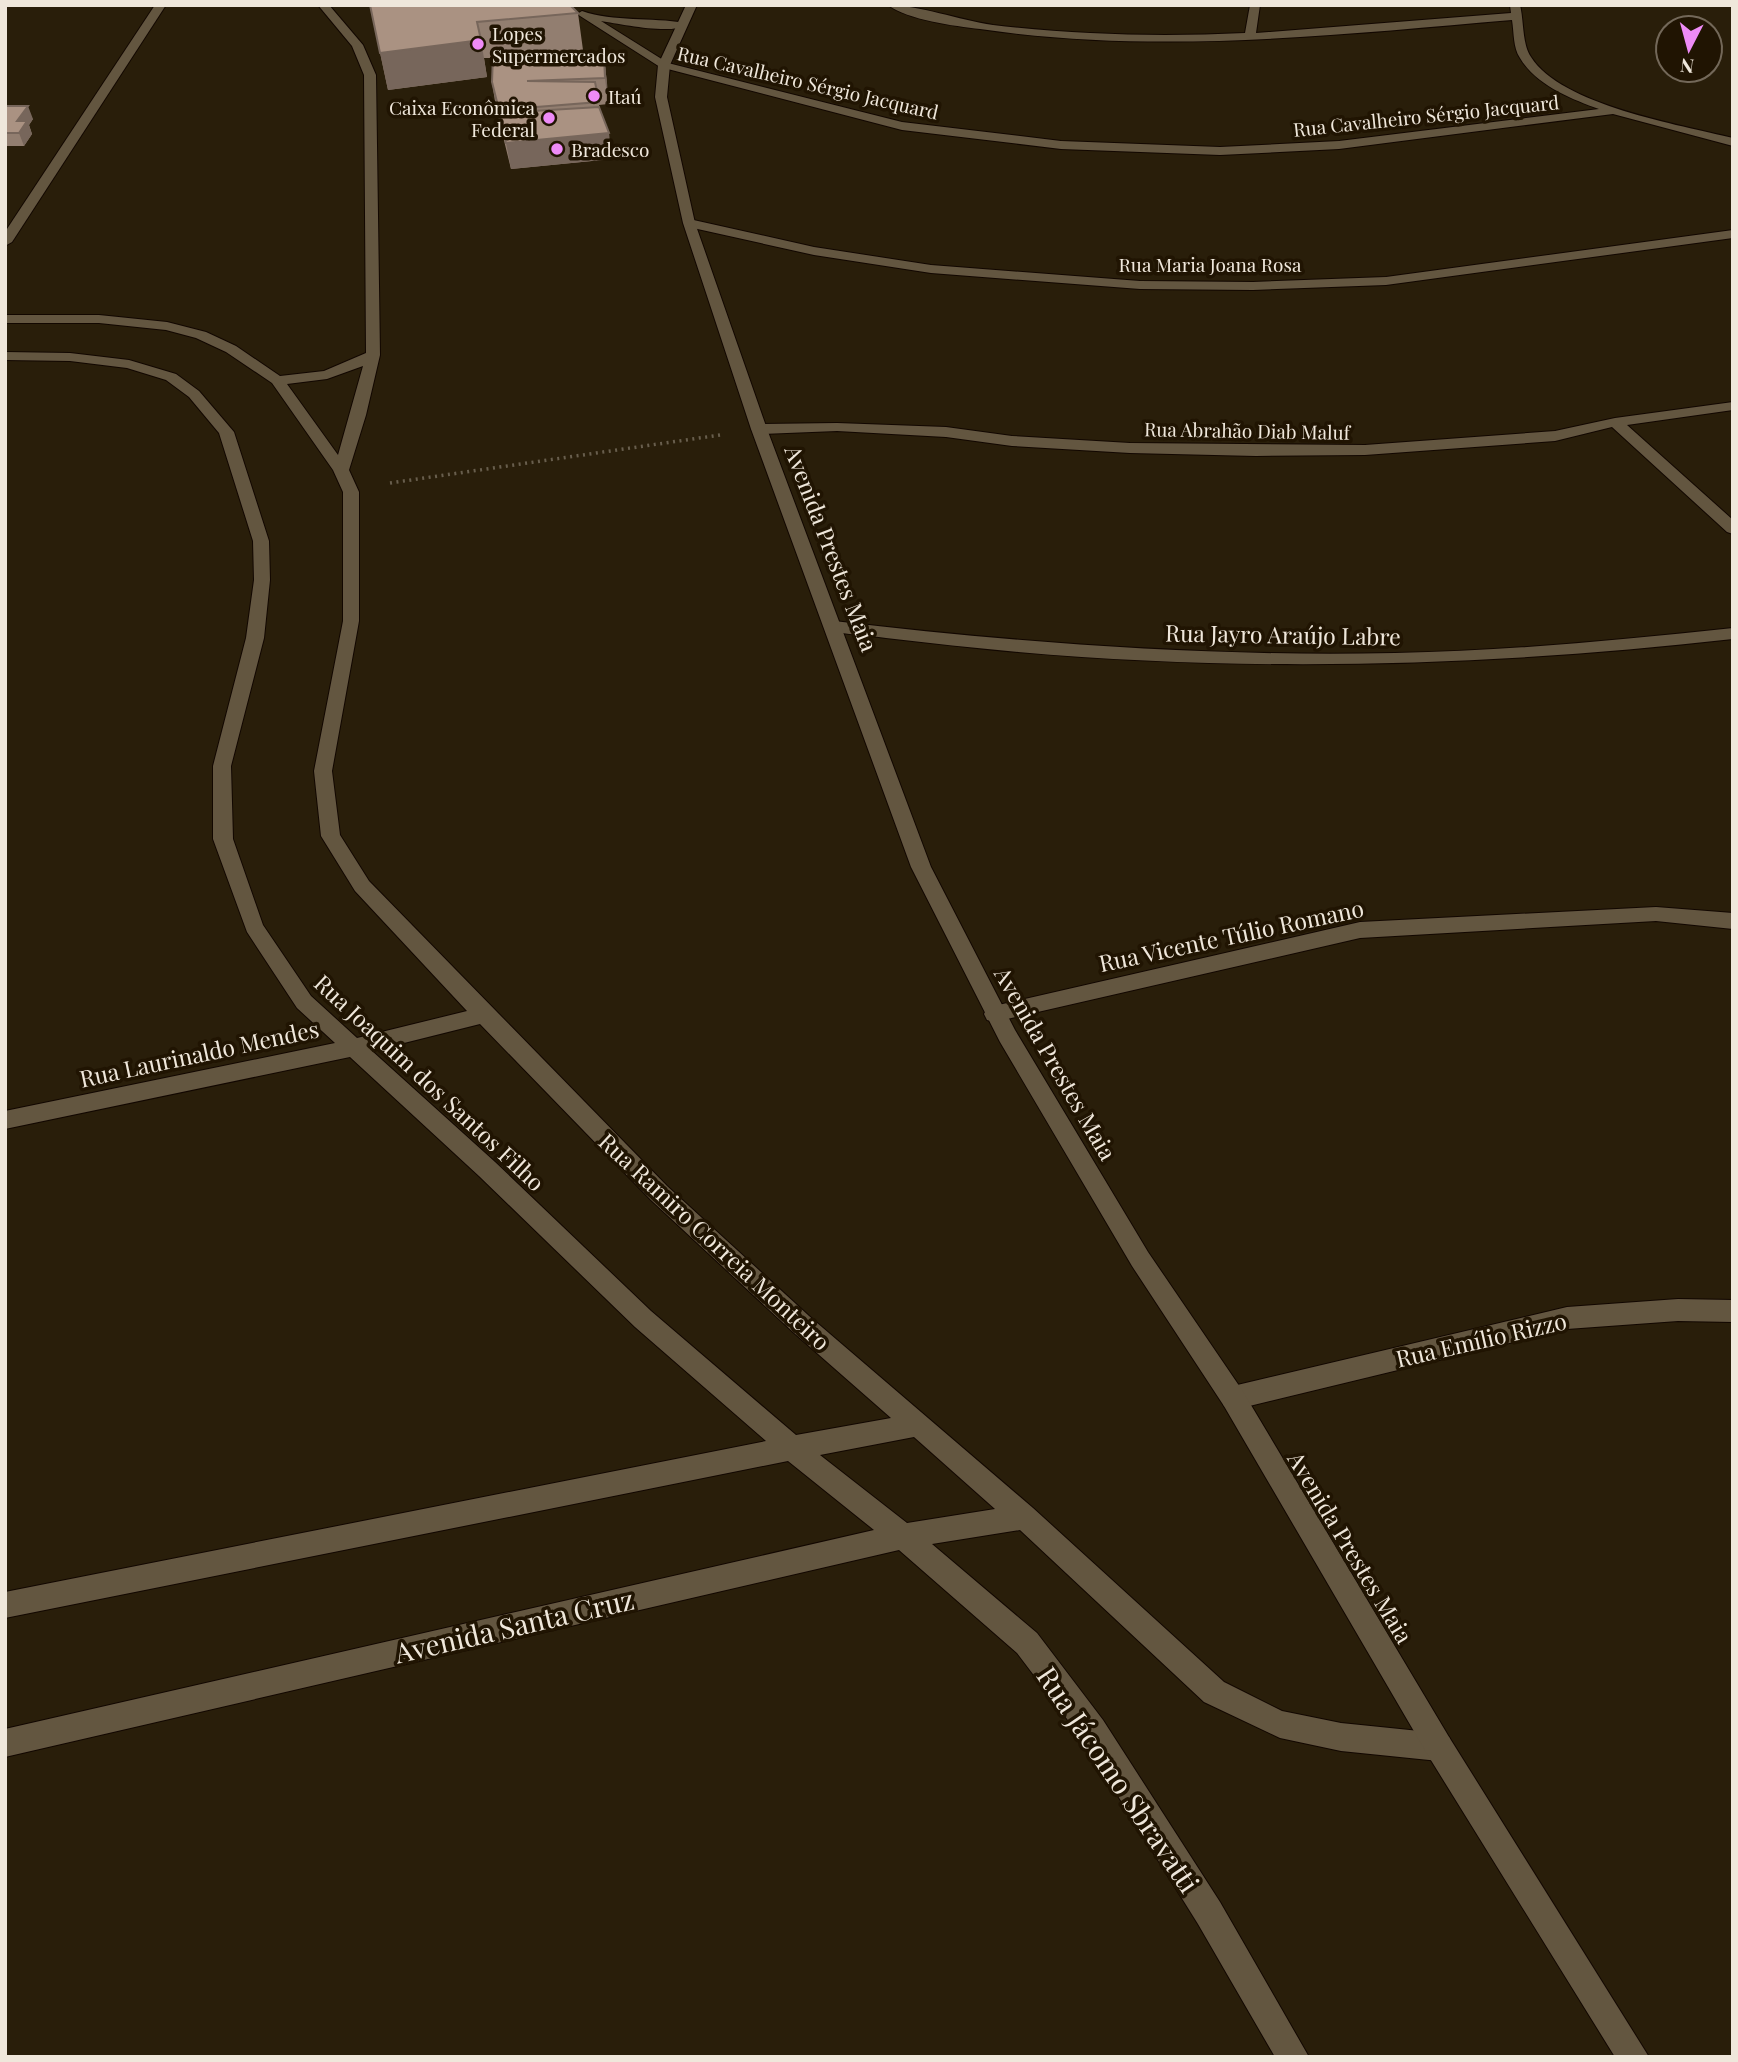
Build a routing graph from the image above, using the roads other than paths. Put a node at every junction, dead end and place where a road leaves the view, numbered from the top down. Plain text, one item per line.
1 (161, 5) edge
2 (323, 5) edge
3 (692, 5) edge
4 (893, 5) edge
5 (1255, 5) edge
6 (580, 10) edge
7 (1517, 11) edge
8 (681, 25) junction
9 (1250, 37) junction
10 (663, 65) junction
11 (1613, 111) junction
12 (1733, 142) edge
13 (689, 223) junction
14 (1733, 234) edge
15 (5, 242) edge
16 (5, 319) edge
17 (373, 355) junction
18 (5, 356) edge
19 (277, 380) junction
20 (1733, 406) edge
21 (1615, 422) junction
22 (760, 429) junction
23 (341, 470) junction
24 (1733, 529) edge
25 (834, 626) junction
26 (1733, 633) edge
27 (1733, 921) edge
28 (994, 1014) junction
29 (484, 1016) junction
30 (355, 1047) junction
31 (5, 1120) edge
32 (1733, 1311) edge
33 (1233, 1398) junction
34 (917, 1425) junction
35 (792, 1448) junction
36 (1024, 1517) junction
37 (903, 1536) junction
38 (5, 1605) edge
39 (5, 1743) edge
40 (1440, 1747) junction
41 (1293, 2057) edge
42 (1633, 2057) edge

1 - 15 street
2 - 17 street
3 - 8 street, Avenida Prestes Maia
4 - 9 street
5 - 9 street
6 - 8 street
6 - 10 street, Rua Cavalheiro Sérgio Jacquard
7 - 9 street
7 - 11 street
8 - 10 street, Avenida Prestes Maia
10 - 11 street, Rua Cavalheiro Sérgio Jacquard
10 - 13 street, Avenida Prestes Maia
11 - 12 street
13 - 14 street, Rua Maria Joana Rosa
13 - 22 street, Avenida Prestes Maia
16 - 19 street
17 - 19 street
17 - 23 street
18 - 30 street, Rua Joaquim dos Santos Filho
19 - 23 street
20 - 21 street, Rua Abrahão Diab Maluf
21 - 22 street, Rua Abrahão Diab Maluf
21 - 24 street
22 - 25 street, Avenida Prestes Maia
23 - 29 street, Rua Ramiro Correia Monteiro
25 - 26 street, Rua Jayro Araújo Labre
25 - 28 street, Avenida Prestes Maia
27 - 28 street, Rua Vicente Túlio Romano
28 - 33 street, Avenida Prestes Maia
29 - 30 street, Rua Laurinaldo Mendes
29 - 34 street, Rua Ramiro Correia Monteiro
30 - 31 street, Rua Laurinaldo Mendes
30 - 35 street, Rua Joaquim dos Santos Filho
32 - 33 street, Rua Emílio Rizzo
33 - 40 street, Avenida Prestes Maia
34 - 35 street
34 - 36 street, Rua Ramiro Correia Monteiro
35 - 37 street, Rua Joaquim dos Santos Filho
35 - 38 street
36 - 37 street, Avenida Santa Cruz
36 - 40 street, Rua Ramiro Correia Monteiro
37 - 39 street, Avenida Santa Cruz
37 - 41 street, Rua Jácomo Sbravatti
40 - 42 street, Avenida Prestes Maia

